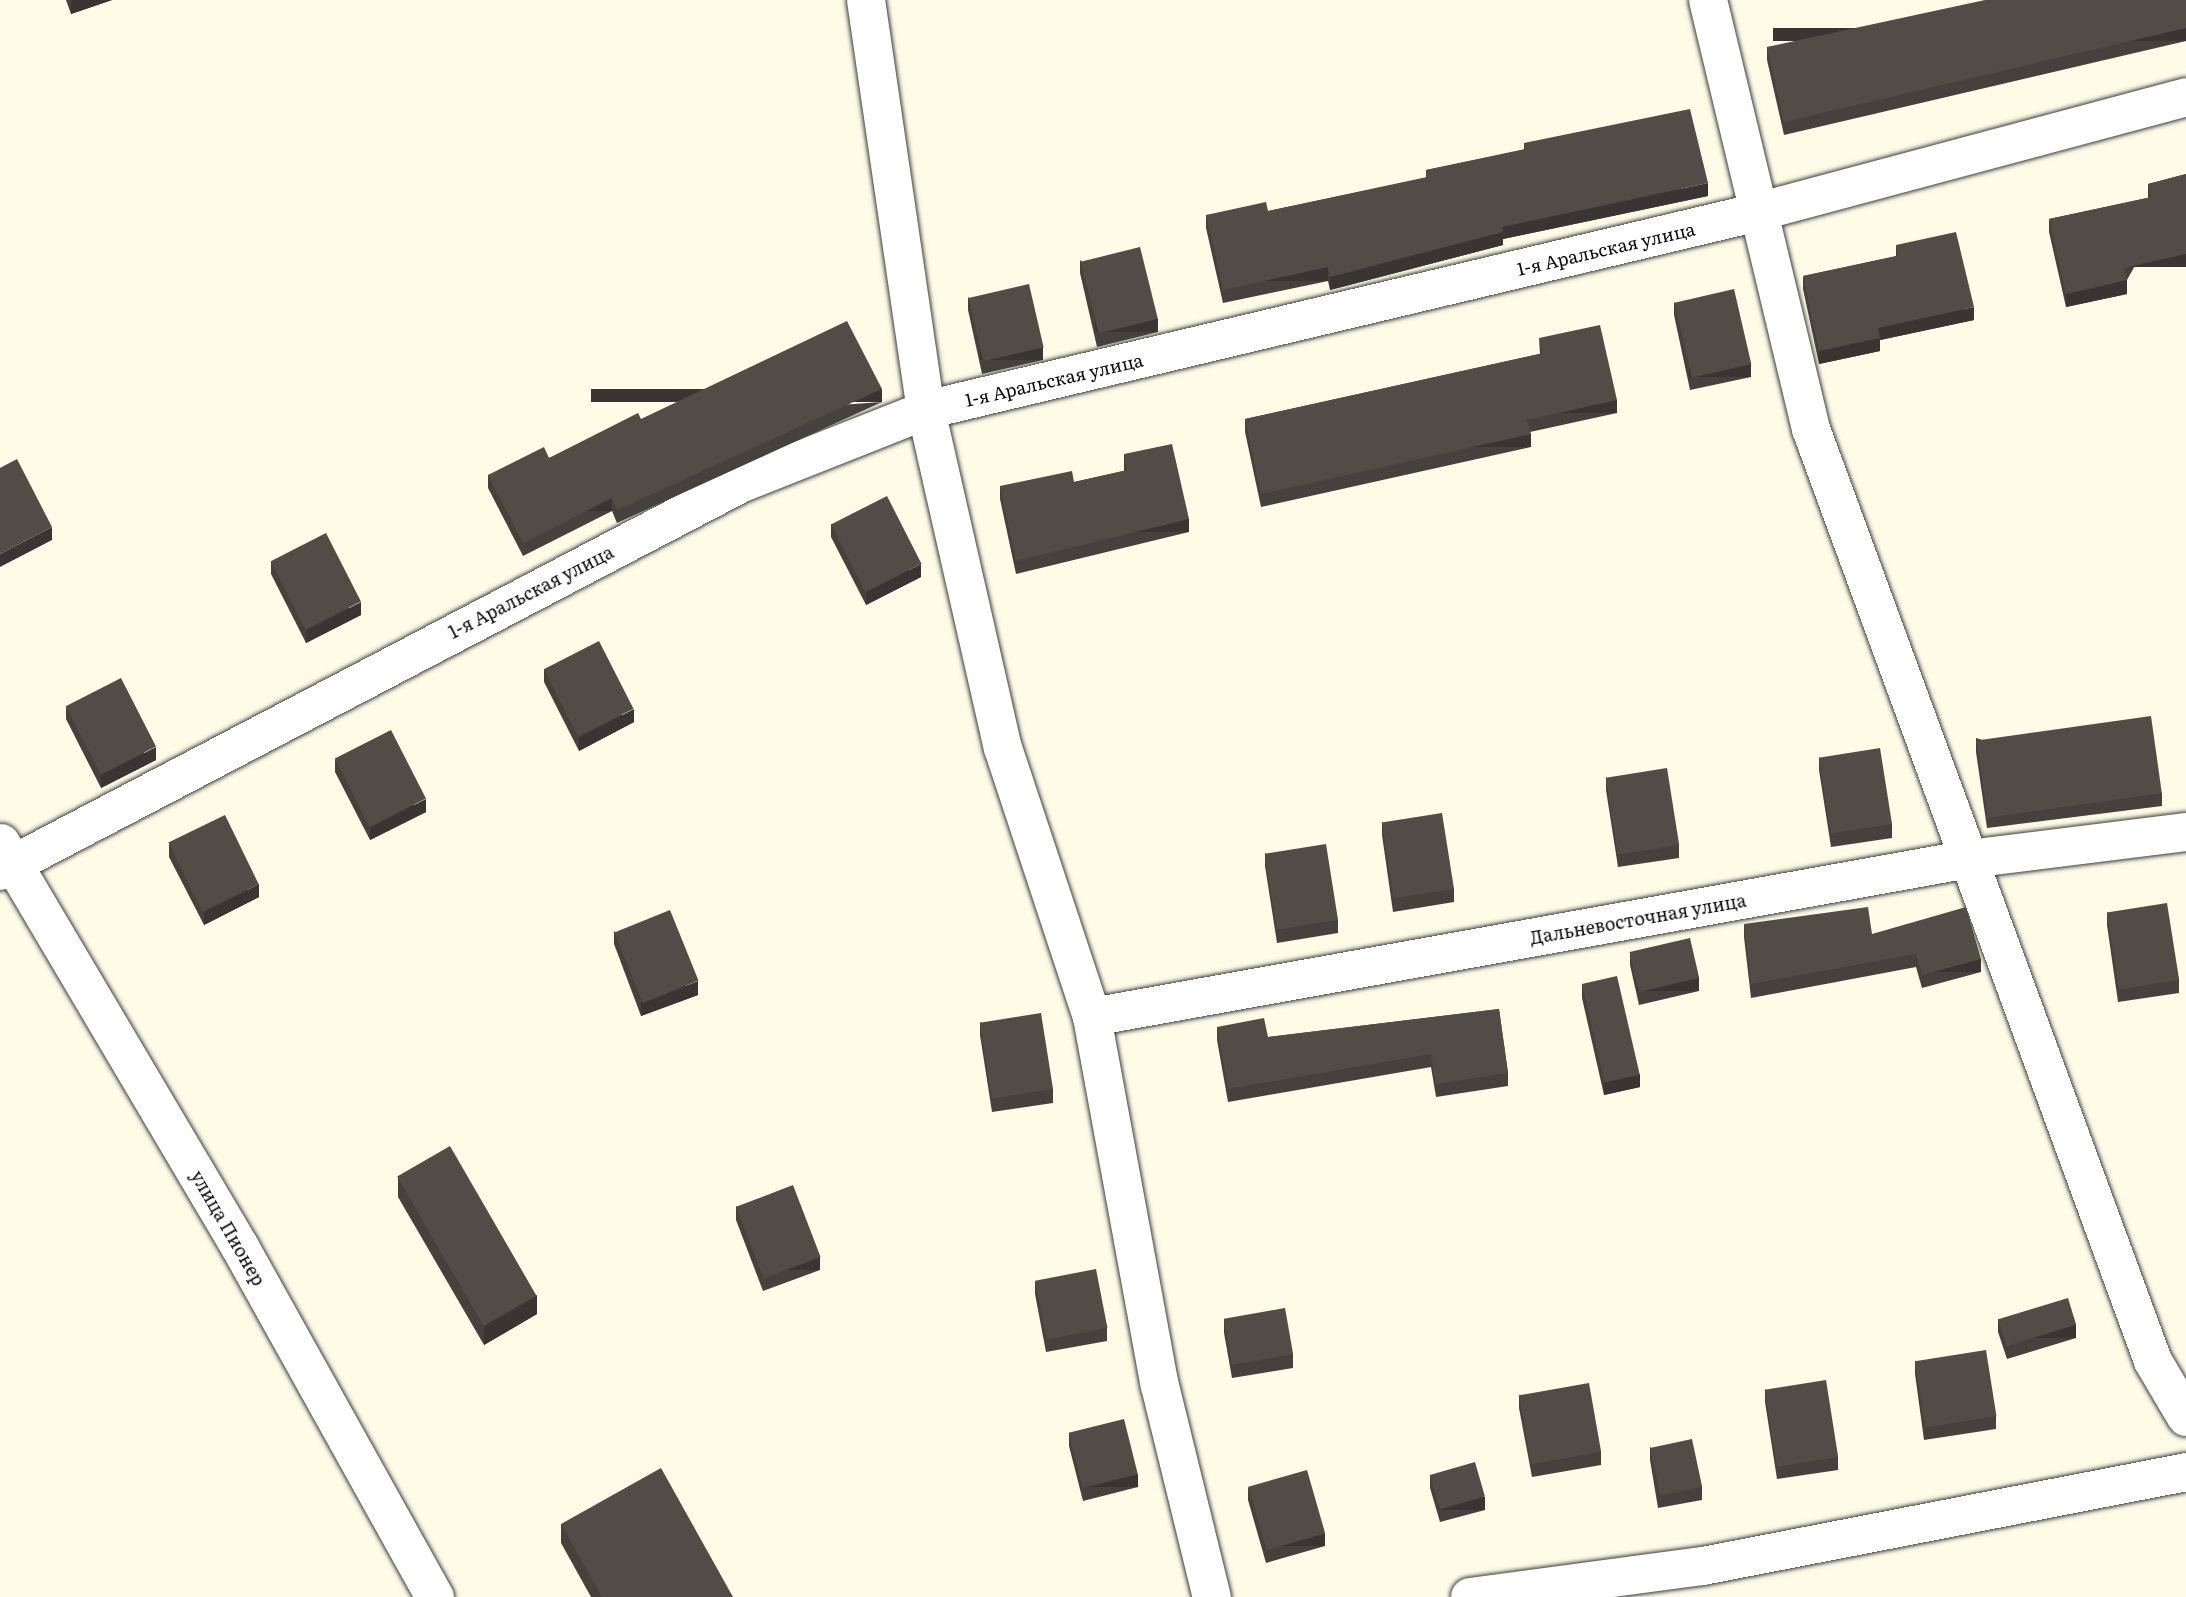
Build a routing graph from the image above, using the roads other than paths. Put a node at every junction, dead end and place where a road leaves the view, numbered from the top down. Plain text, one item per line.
1 (866, 0) edge
2 (1708, 0) edge
3 (2186, 97) edge
4 (1754, 213) junction
5 (926, 410) junction
6 (2186, 832) edge
7 (4, 859) edge
8 (1969, 859) junction
9 (1092, 1017) junction
10 (2186, 1418) edge
11 (2186, 1472) edge
12 (435, 1597) edge
13 (1212, 1597) edge
14 (1470, 1597) edge

1 - 5 street
2 - 4 street
3 - 4 street, 1-я Аральская улица
4 - 5 street, 1-я Аральская улица
4 - 8 street
5 - 7 street, 1-я Аральская улица
5 - 9 street
6 - 8 street, Дальневосточная улица
7 - 12 street, улица Пионер
8 - 9 street, Дальневосточная улица
8 - 10 street
9 - 13 street
11 - 14 street

